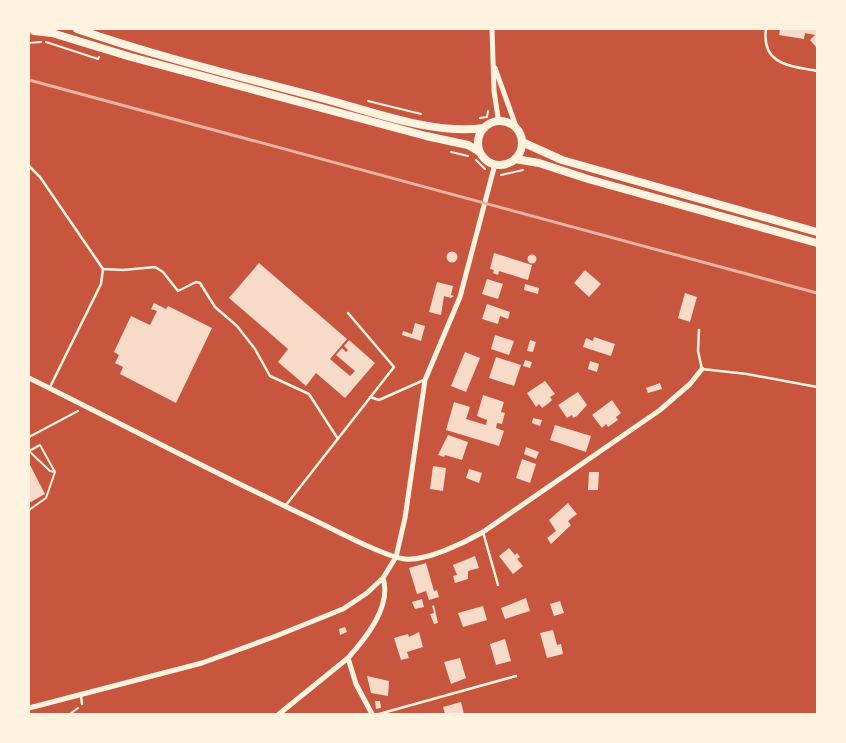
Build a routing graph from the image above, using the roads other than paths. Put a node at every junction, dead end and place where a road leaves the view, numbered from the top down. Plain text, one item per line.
1 (78, 29) edge
2 (492, 29) edge
3 (766, 29) edge
4 (33, 31) edge
5 (495, 66) junction
6 (817, 70) edge
7 (496, 122) junction
8 (484, 128) junction
9 (517, 129) junction
10 (522, 142) junction
11 (480, 152) junction
12 (515, 160) junction
13 (495, 164) junction
14 (29, 166) edge
15 (817, 232) edge
16 (817, 243) edge
17 (103, 269) junction
18 (348, 314) dead end
19 (699, 330) dead end
20 (702, 369) junction
21 (29, 378) edge
22 (425, 380) junction
23 (817, 387) edge
24 (49, 388) junction
25 (370, 397) junction
26 (338, 439) junction
27 (285, 506) junction
28 (483, 532) junction
29 (396, 557) junction
30 (384, 578) junction
31 (498, 585) dead end
32 (348, 658) junction
33 (516, 676) dead end
34 (80, 694) junction
35 (82, 704) road end
36 (29, 708) edge
37 (278, 714) edge
38 (372, 714) edge
39 (379, 714) edge

1 - 8 main road
2 - 5 street
3 - 6 lane
4 - 11 main road
5 - 7 street
5 - 9 street
7 - 8 main road
7 - 9 main road
8 - 11 main road
9 - 10 main road
10 - 12 main road
10 - 15 main road
11 - 13 main road
12 - 13 main road
12 - 16 main road
13 - 22 street
14 - 17 lane
17 - 24 lane
17 - 26 lane
18 - 25 lane
19 - 20 lane
20 - 23 lane
20 - 28 street
21 - 24 street
22 - 25 lane
22 - 29 street
24 - 27 street
25 - 26 lane
26 - 27 lane
27 - 29 street
28 - 29 street
28 - 31 lane
29 - 30 street
30 - 32 street
30 - 34 street
32 - 37 street
32 - 38 street
33 - 39 lane
34 - 35 lane
34 - 36 street

